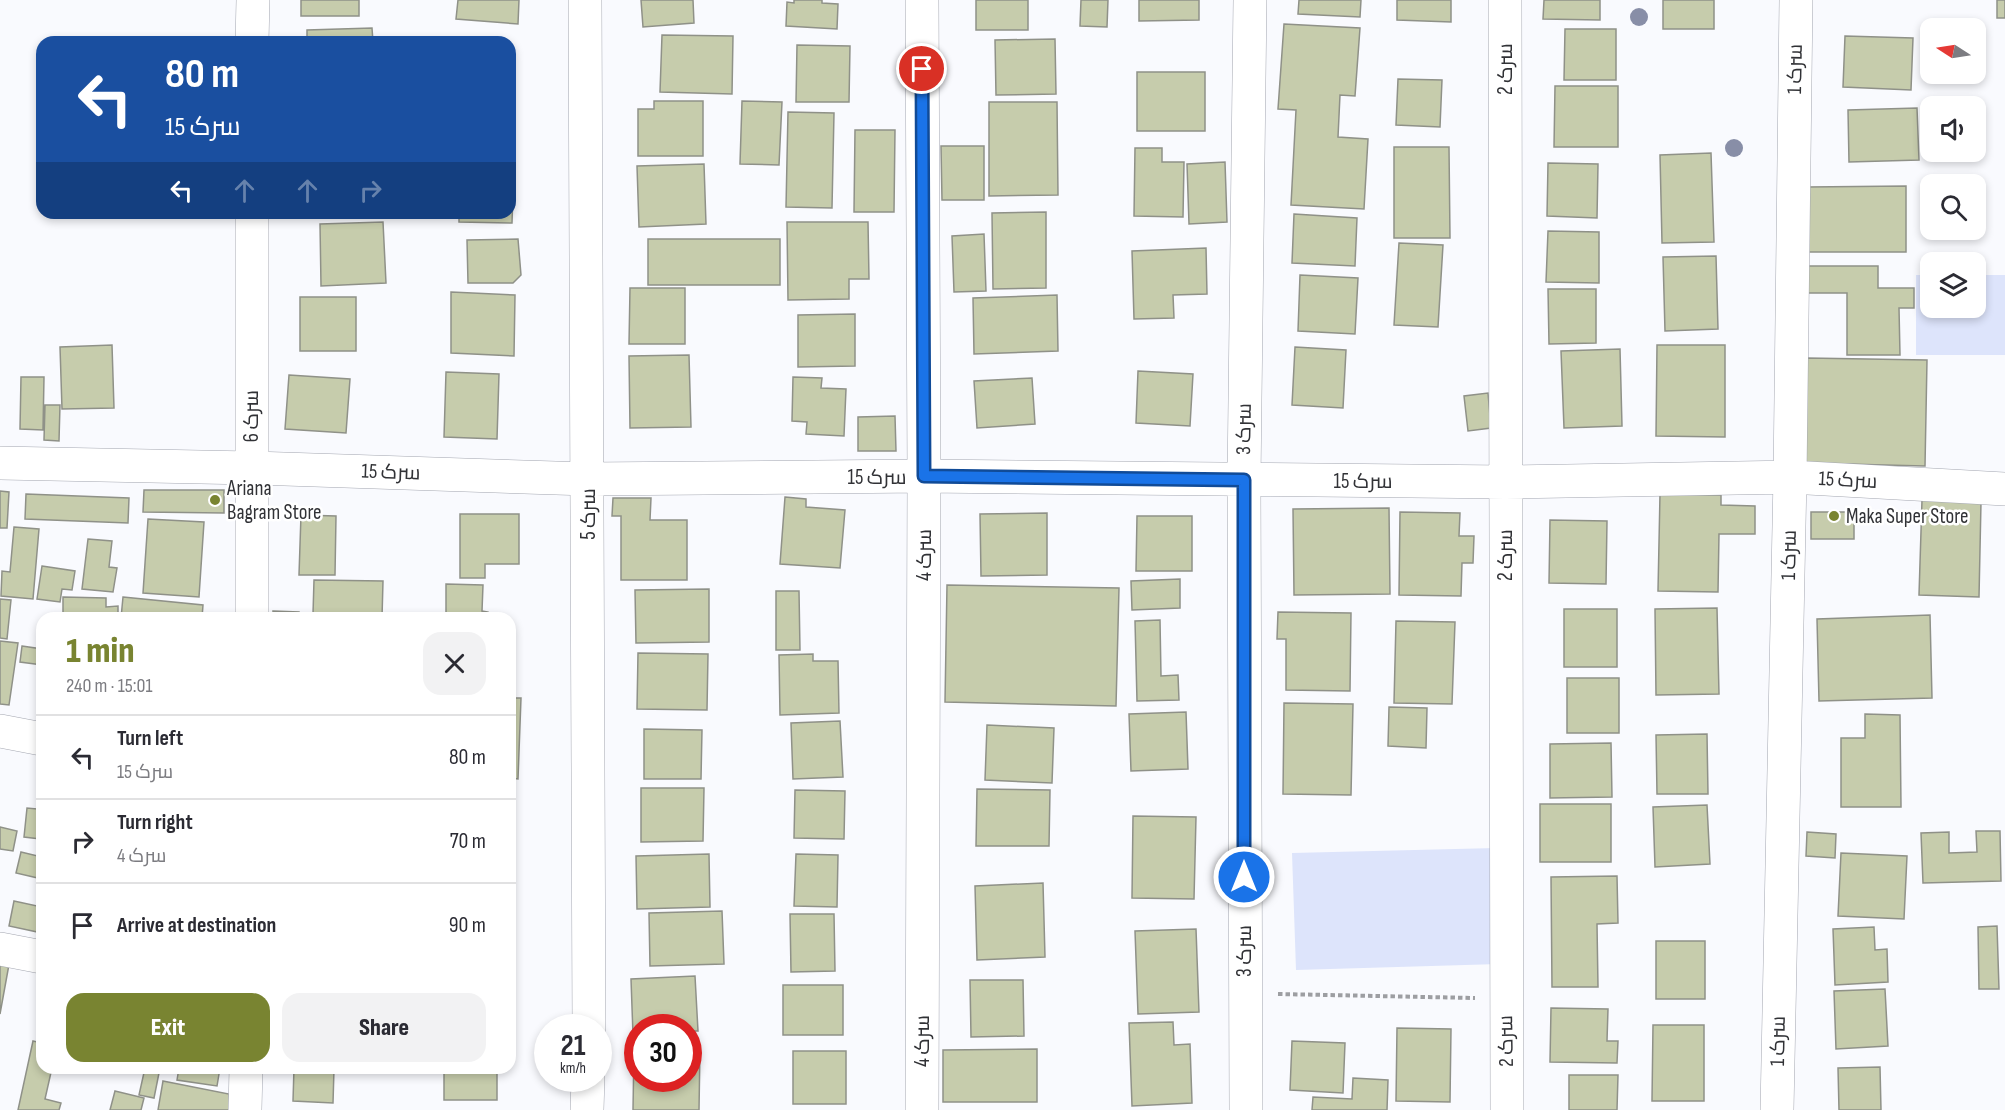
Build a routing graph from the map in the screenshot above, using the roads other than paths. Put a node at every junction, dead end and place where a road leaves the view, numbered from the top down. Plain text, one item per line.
1 (253, 0) edge
2 (585, 0) edge
3 (921, 0) edge
4 (1250, 0) edge
5 (1505, 0) edge
6 (1796, 0) edge
7 (252, 36) edge
8 (252, 219) edge
9 (0, 464) edge
10 (251, 468) junction
11 (924, 476) junction
12 (1790, 477) junction
13 (588, 479) junction
14 (1244, 480) junction
15 (1505, 482) junction
16 (2005, 489) edge
17 (252, 612) edge
18 (0, 731) edge
19 (36, 738) edge
20 (0, 950) edge
21 (36, 956) edge
22 (589, 1014) edge
23 (246, 1074) edge
24 (588, 1092) edge
25 (245, 1110) edge
26 (588, 1110) edge
27 (922, 1110) edge
28 (1246, 1110) edge
29 (1507, 1110) edge
30 (1777, 1110) edge

1 - 7 street
2 - 13 street, سرک 5
3 - 11 street, سرک 4
4 - 14 street, سرک 3
5 - 15 street, سرک 2
6 - 12 street, سرک 1
8 - 10 street, سرک 6
9 - 10 street, سرک 15
10 - 13 street, سرک 15
10 - 17 street, سرک 6
11 - 13 street, سرک 15
11 - 14 street, سرک 15
11 - 27 street, سرک 4
12 - 15 street, سرک 15
12 - 16 street, سرک 15
12 - 30 street, سرک 1
13 - 22 street, سرک 5
14 - 15 street, سرک 15
14 - 28 street, سرک 3
15 - 29 street, سرک 2
18 - 19 street
20 - 21 street
23 - 25 street
24 - 26 street

